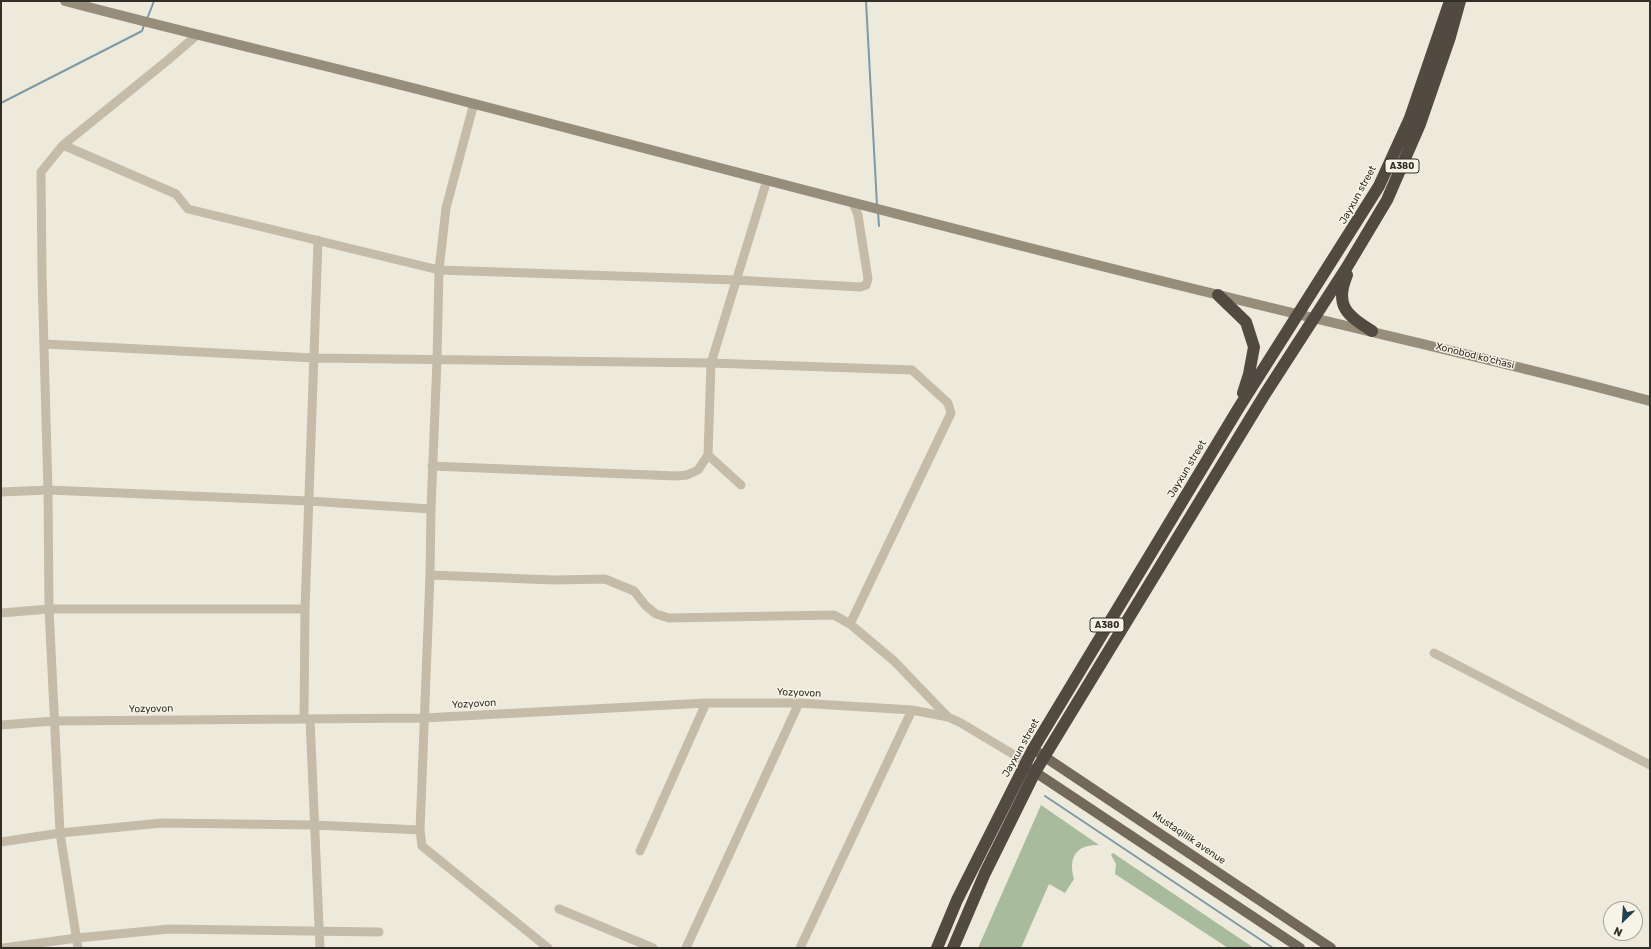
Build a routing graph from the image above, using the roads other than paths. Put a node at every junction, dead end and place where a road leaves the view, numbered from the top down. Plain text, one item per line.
1 (65, 1) edge
2 (1450, 1) edge
3 (1460, 1) edge
4 (197, 35) junction
5 (474, 103) junction
6 (63, 145) junction
7 (767, 180) junction
8 (853, 203) junction
9 (318, 240) junction
10 (1362, 242) junction
11 (439, 270) junction
12 (736, 280) junction
13 (1218, 295) junction
14 (1299, 314) junction
15 (1314, 318) junction
16 (1372, 331) junction
17 (44, 344) junction
18 (314, 358) junction
19 (437, 360) junction
20 (711, 363) junction
21 (1650, 401) edge
22 (1238, 409) junction
23 (708, 455) junction
24 (432, 466) junction
25 (741, 484) dead end
26 (48, 490) junction
27 (1, 492) edge
28 (309, 501) junction
29 (431, 509) junction
30 (430, 575) junction
31 (49, 609) junction
32 (305, 609) junction
33 (1, 613) edge
34 (850, 624) junction
35 (1434, 653) dead end
36 (706, 703) junction
37 (799, 703) junction
38 (912, 710) junction
39 (948, 717) junction
40 (424, 718) junction
41 (307, 719) junction
42 (54, 721) junction
43 (1, 725) edge
44 (1034, 749) junction
45 (1045, 756) junction
46 (1025, 764) junction
47 (1650, 765) edge
48 (1035, 772) junction
49 (314, 825) junction
50 (420, 830) junction
51 (60, 833) junction
52 (1, 842) edge
53 (640, 851) dead end
54 (559, 909) dead end
55 (319, 930) junction
56 (379, 932) dead end
57 (77, 938) junction
58 (543, 947) edge
59 (3, 948) edge
60 (78, 948) edge
61 (320, 948) edge
62 (653, 948) edge
63 (686, 948) edge
64 (800, 948) edge
65 (937, 948) edge
66 (953, 948) edge
67 (1300, 948) edge
68 (1331, 948) edge

1 - 4 main road, Xonobod ko'chasi
2 - 14 highway, Jayxun street / A380
3 - 10 highway, A380
4 - 5 main road, Xonobod ko'chasi
4 - 6 street
5 - 7 main road, Xonobod ko'chasi
5 - 11 street
6 - 9 street
6 - 17 street
7 - 8 main road, Xonobod ko'chasi
7 - 12 street
8 - 12 street
8 - 13 main road, Xonobod ko'chasi
9 - 11 street
9 - 18 street
10 - 15 highway, A380
10 - 16 highway
11 - 12 street
11 - 19 street
12 - 20 street
13 - 14 main road, Xonobod ko'chasi
13 - 22 highway
14 - 15 main road, Xonobod ko'chasi
14 - 22 highway, Jayxun street / A380
15 - 16 main road, Xonobod ko'chasi
15 - 45 highway, A380
16 - 21 main road, Xonobod ko'chasi
17 - 18 street
17 - 26 street
18 - 19 street
18 - 28 street
19 - 20 street
19 - 24 street
20 - 23 street
20 - 34 street
22 - 44 highway, Jayxun street / A380
23 - 24 street
23 - 25 street
24 - 29 street
26 - 27 street
26 - 28 street
26 - 31 street
28 - 29 street
28 - 32 street
29 - 30 street
30 - 34 street
30 - 40 street
31 - 32 street
31 - 33 street
31 - 42 street
32 - 41 street
34 - 39 street
35 - 47 street
36 - 37 street, Yozyovon
36 - 40 street, Yozyovon
36 - 53 street
37 - 38 street, Yozyovon
37 - 63 street
38 - 39 street, Yozyovon
38 - 64 street
39 - 46 street
40 - 41 street, Yozyovon
40 - 50 street
41 - 42 street, Yozyovon
41 - 49 street
42 - 43 street, Yozyovon
42 - 51 street
44 - 45 main road, Mustaqillik avenue
44 - 46 highway, Jayxun street / A380
45 - 48 highway, A380
45 - 68 main road, Mustaqillik avenue
46 - 48 main road
46 - 65 highway, Jayxun street / A380
48 - 66 highway, A380
48 - 67 main road
49 - 50 street
49 - 51 street
49 - 55 street
50 - 58 street
51 - 52 street
51 - 57 street
54 - 62 street
55 - 56 street
55 - 57 street
55 - 61 street
57 - 59 street
57 - 60 street

